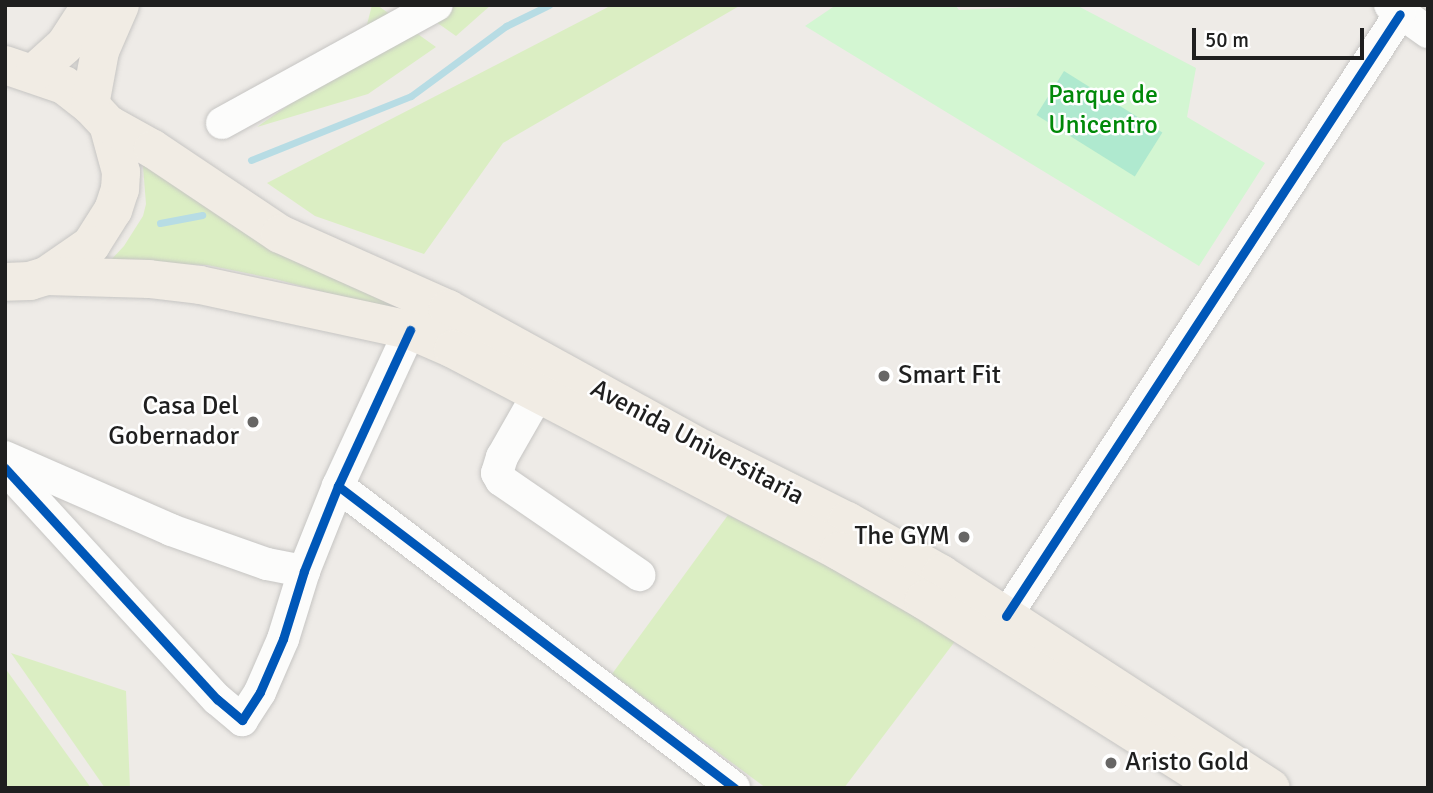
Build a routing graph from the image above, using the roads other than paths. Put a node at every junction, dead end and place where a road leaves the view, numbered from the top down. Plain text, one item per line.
1 (91, 5) edge
2 (120, 5) edge
3 (437, 5) edge
4 (1395, 10) edge
5 (1428, 32) edge
6 (20, 69) edge
7 (99, 115) junction
8 (222, 123) dead end
9 (22, 286) edge
10 (410, 330) junction
11 (538, 394) junction
12 (5, 457) edge
13 (5, 468) edge
14 (338, 486) junction
15 (304, 572) junction
16 (639, 575) dead end
17 (1006, 616) junction
18 (734, 788) edge
19 (1221, 788) edge
20 (1271, 788) edge

1 - 6 main road
2 - 7 main road
3 - 8 street
4 - 5 street
4 - 17 street
6 - 7 main road, Avenida Universitaria
7 - 9 main road
7 - 17 main road, Avenida Universitaria
9 - 10 main road, Avenida Universitaria
10 - 11 main road, Avenida Universitaria
10 - 14 street
11 - 16 street
11 - 19 main road, Avenida Universitaria
12 - 15 street
13 - 15 street
14 - 15 street
14 - 18 street
17 - 20 main road, Avenida Universitaria

